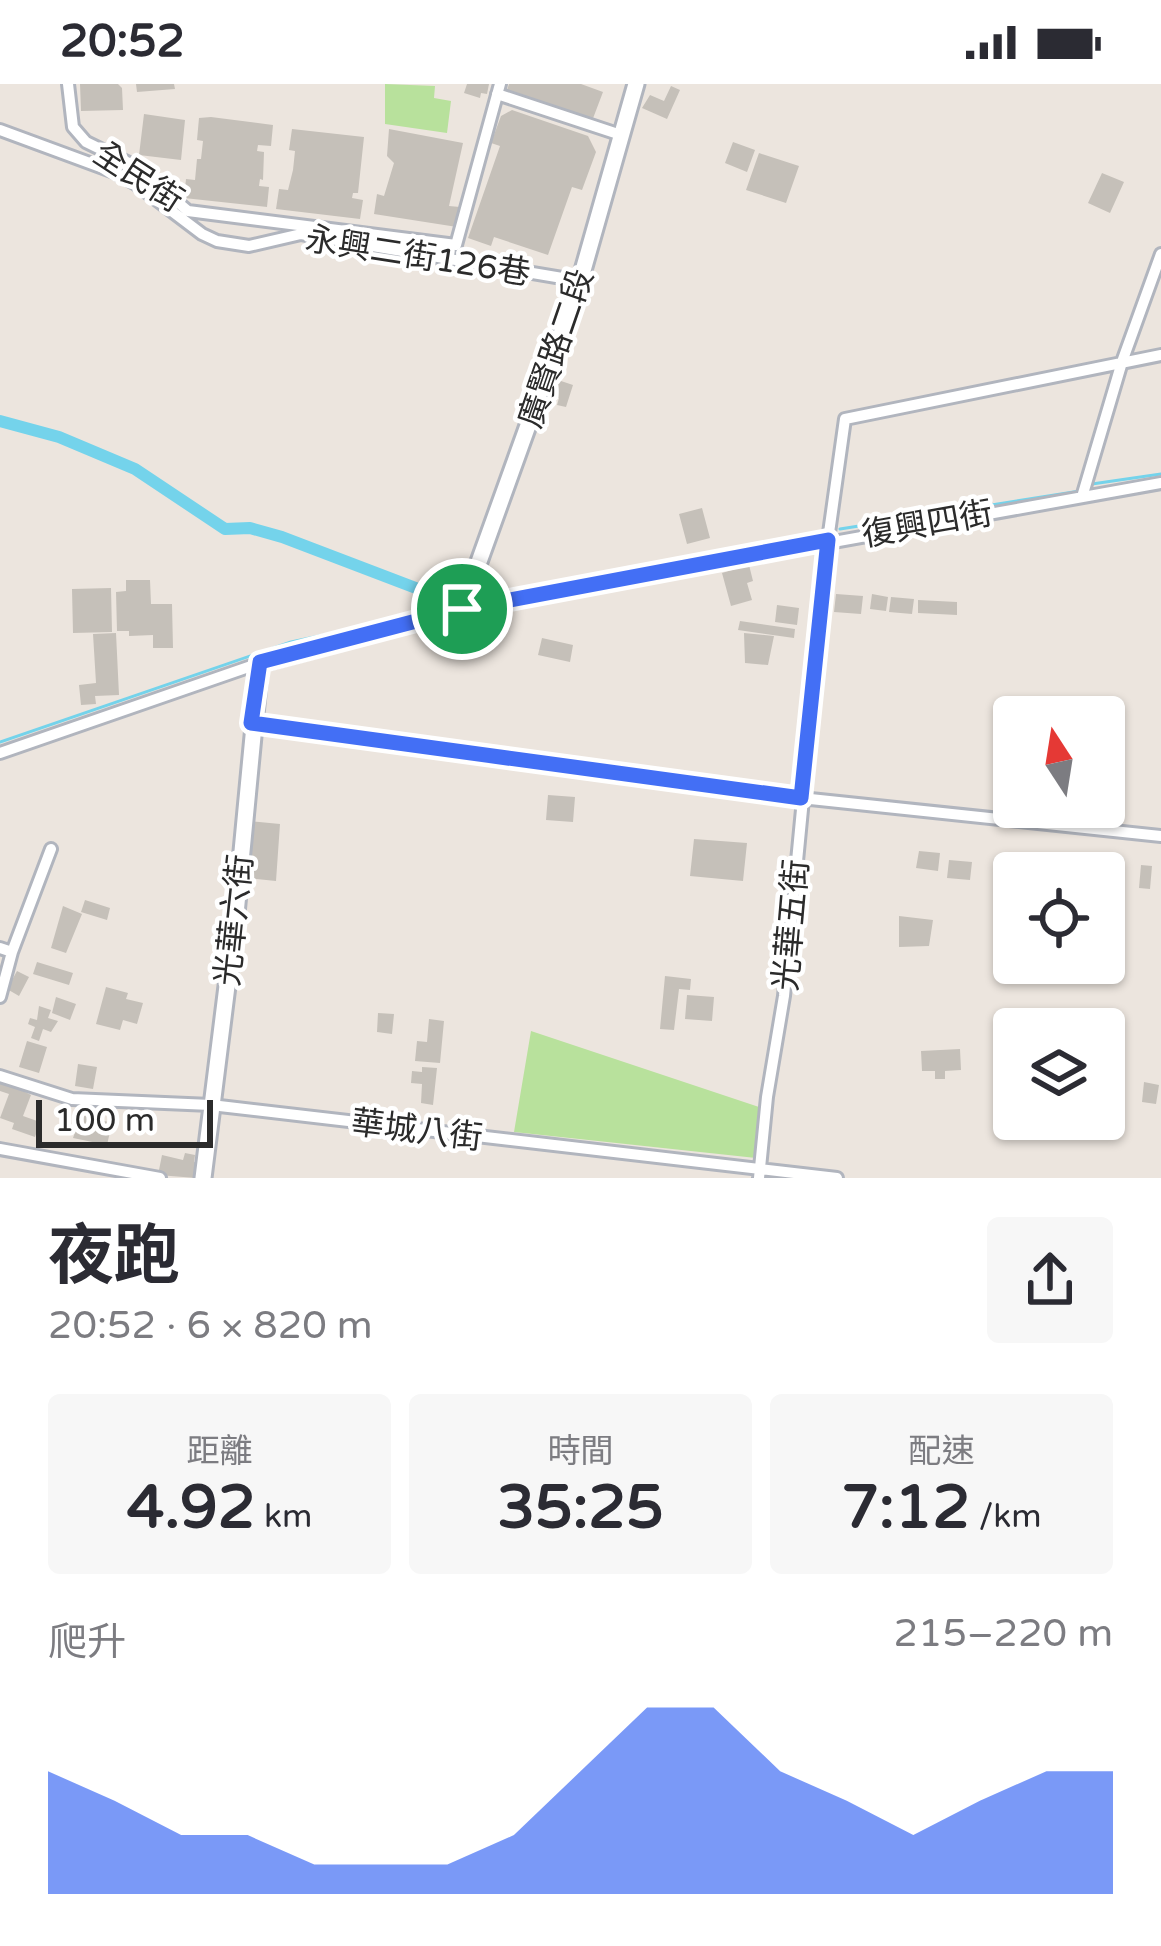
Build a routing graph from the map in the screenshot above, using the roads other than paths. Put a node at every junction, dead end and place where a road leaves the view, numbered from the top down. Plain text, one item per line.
1 (68, 84) edge
2 (636, 84) edge
3 (499, 89) edge
4 (0, 130) edge
5 (621, 135) junction
6 (1161, 254) edge
7 (580, 281) junction
8 (1161, 356) edge
9 (1122, 362) junction
10 (1161, 483) edge
11 (1082, 497) junction
12 (828, 540) junction
13 (462, 609) junction
14 (260, 662) junction
15 (251, 723) junction
16 (0, 753) edge
17 (801, 798) junction
18 (1161, 836) edge
19 (51, 849) dead end
20 (6, 950) edge
21 (0, 997) edge
22 (0, 1076) edge
23 (211, 1105) junction
24 (0, 1149) edge
25 (759, 1173) edge
26 (160, 1178) edge
27 (203, 1178) edge
28 (837, 1178) edge

1 - 3 street, 全民街
2 - 5 street, 廣賢路二段
3 - 5 street, 全民街
4 - 7 street, 永興二街126巷
5 - 7 street, 廣賢路二段
6 - 9 street
7 - 13 street, 廣賢路二段
8 - 9 street, 光華五街
9 - 11 street
9 - 12 street, 光華五街
10 - 11 street, 復興四街
11 - 12 street, 復興四街
12 - 13 street, 復興四街
12 - 17 street, 光華五街
13 - 14 street, 復興四街
14 - 15 street, 光華六街
14 - 16 street, 復興四街
15 - 17 street
15 - 23 street, 光華六街
17 - 18 street
17 - 25 street, 光華五街
19 - 20 street
20 - 21 street
22 - 23 street, 華城八街
23 - 25 street, 華城八街
23 - 27 street, 光華六街
24 - 26 street
25 - 28 street, 華城八街

